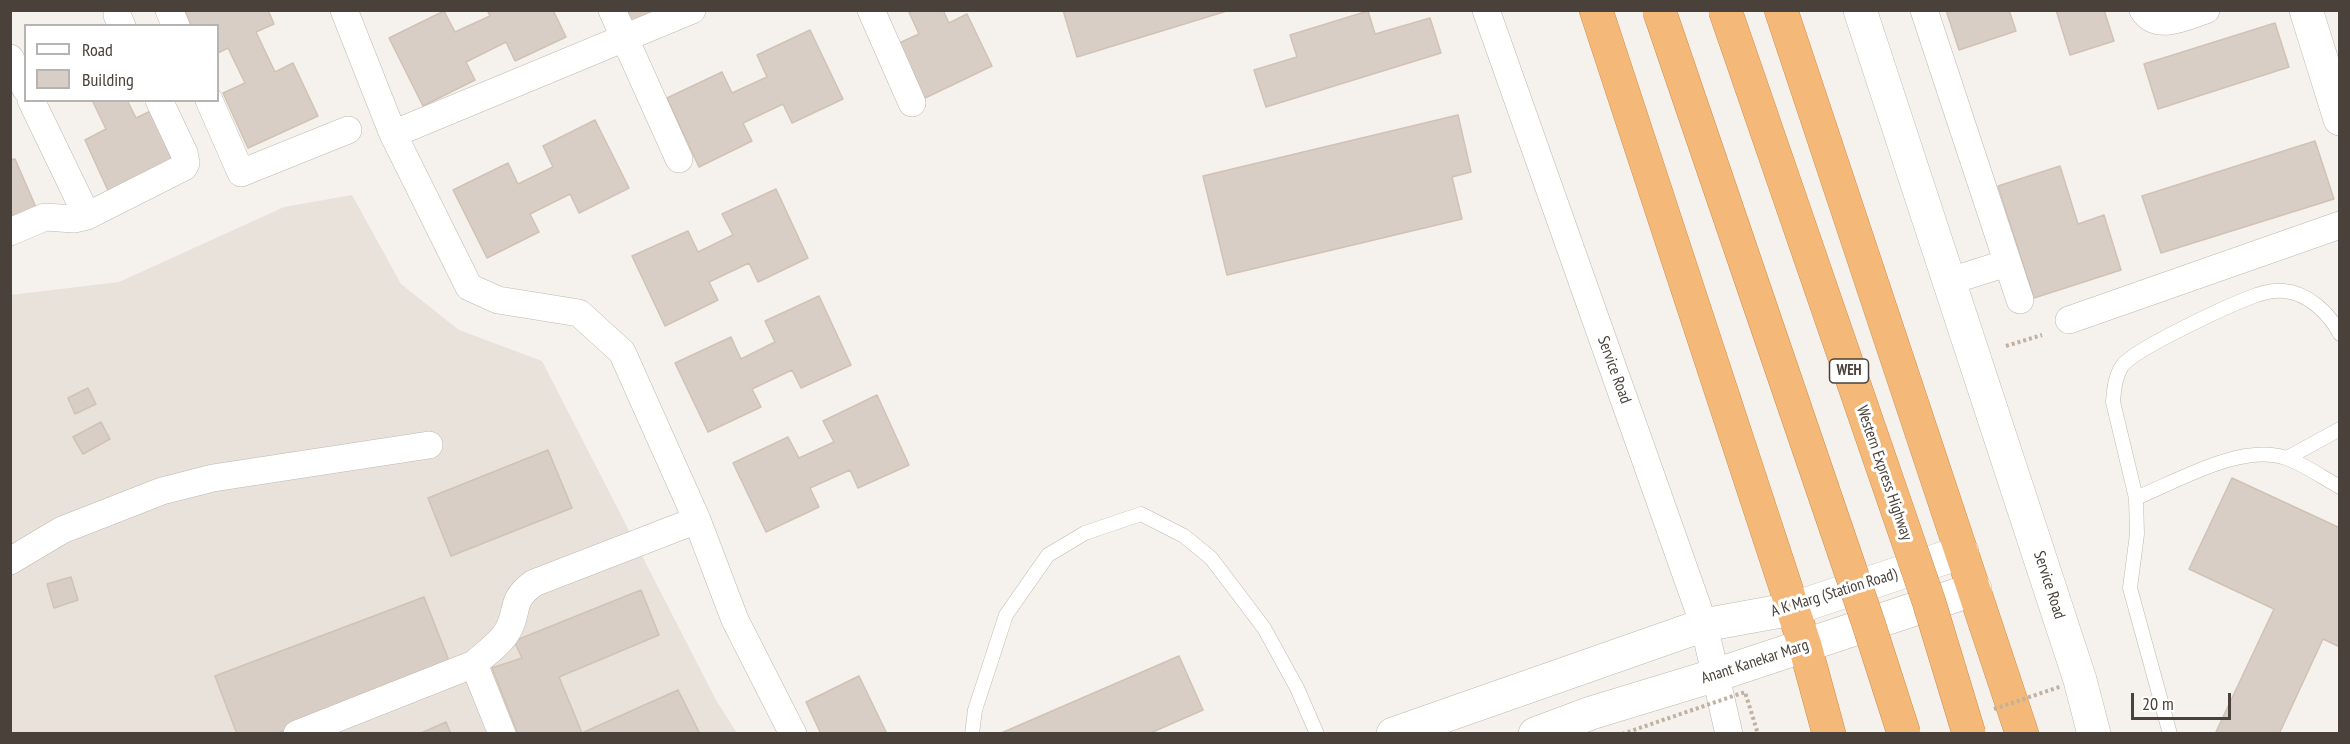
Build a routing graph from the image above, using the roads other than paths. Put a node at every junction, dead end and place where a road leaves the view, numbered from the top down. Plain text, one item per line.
1 (169, 10) edge
2 (344, 10) edge
3 (612, 10) edge
4 (692, 10) edge
5 (871, 10) edge
6 (1486, 10) edge
7 (1596, 10) edge
8 (1659, 10) edge
9 (1725, 10) edge
10 (1781, 10) edge
11 (1860, 10) edge
12 (1924, 10) edge
13 (2143, 10) edge
14 (2206, 10) edge
15 (2306, 10) edge
16 (175, 24) edge
17 (625, 38) junction
18 (10, 58) edge
19 (24, 85) edge
20 (32, 102) edge
21 (160, 102) edge
22 (210, 102) edge
23 (912, 103) dead end
24 (2340, 119) edge
25 (348, 130) dead end
26 (393, 134) junction
27 (679, 159) dead end
28 (87, 216) junction
29 (2340, 225) edge
30 (10, 232) edge
31 (2007, 263) junction
32 (1950, 281) junction
33 (2020, 300) dead end
34 (2069, 320) road end
35 (2340, 334) edge
36 (2340, 429) edge
37 (429, 445) dead end
38 (2287, 458) junction
39 (2340, 487) edge
40 (2136, 498) junction
41 (697, 520) junction
42 (1962, 552) junction
43 (10, 561) edge
44 (1975, 589) junction
45 (1792, 609) junction
46 (1704, 625) junction
47 (1805, 646) junction
48 (474, 664) junction
49 (1716, 675) junction
50 (1979, 722) edge
51 (297, 734) edge
52 (502, 734) edge
53 (793, 734) edge
54 (972, 734) edge
55 (1317, 734) edge
56 (1393, 734) edge
57 (1535, 734) edge
58 (1729, 734) edge
59 (1829, 734) edge
60 (1904, 734) edge
61 (2022, 734) edge
62 (2094, 734) edge
63 (2170, 734) edge

1 - 16 street
2 - 26 street
3 - 17 street
4 - 17 street
5 - 23 street
6 - 46 street, Service Road
7 - 45 highway
8 - 60 highway, bridge
9 - 50 highway, Western Express Highway / WEH, bridge
10 - 42 highway
11 - 32 street, Service Road
12 - 31 street
13 - 14 street
15 - 24 street
17 - 26 street
17 - 27 street
18 - 19 street
20 - 28 street
21 - 28 street
22 - 25 street
26 - 41 street
28 - 30 street
29 - 34 street
31 - 32 street
31 - 33 street
32 - 62 street, Service Road
35 - 40 lane
36 - 38 lane
37 - 43 street
38 - 39 lane
38 - 40 lane
40 - 63 lane
41 - 48 street
41 - 53 street
42 - 44 highway
42 - 45 street, A K Marg (Station Road)
44 - 47 street, Anant Kanekar Marg
44 - 61 highway
45 - 46 street, A K Marg (Station Road)
45 - 47 highway
46 - 49 street, Service Road
46 - 56 street
47 - 49 street, Anant Kanekar Marg
47 - 59 highway
48 - 51 street
48 - 52 street
49 - 57 street, Anant Kanekar Marg
49 - 58 street, Service Road
54 - 55 lane

